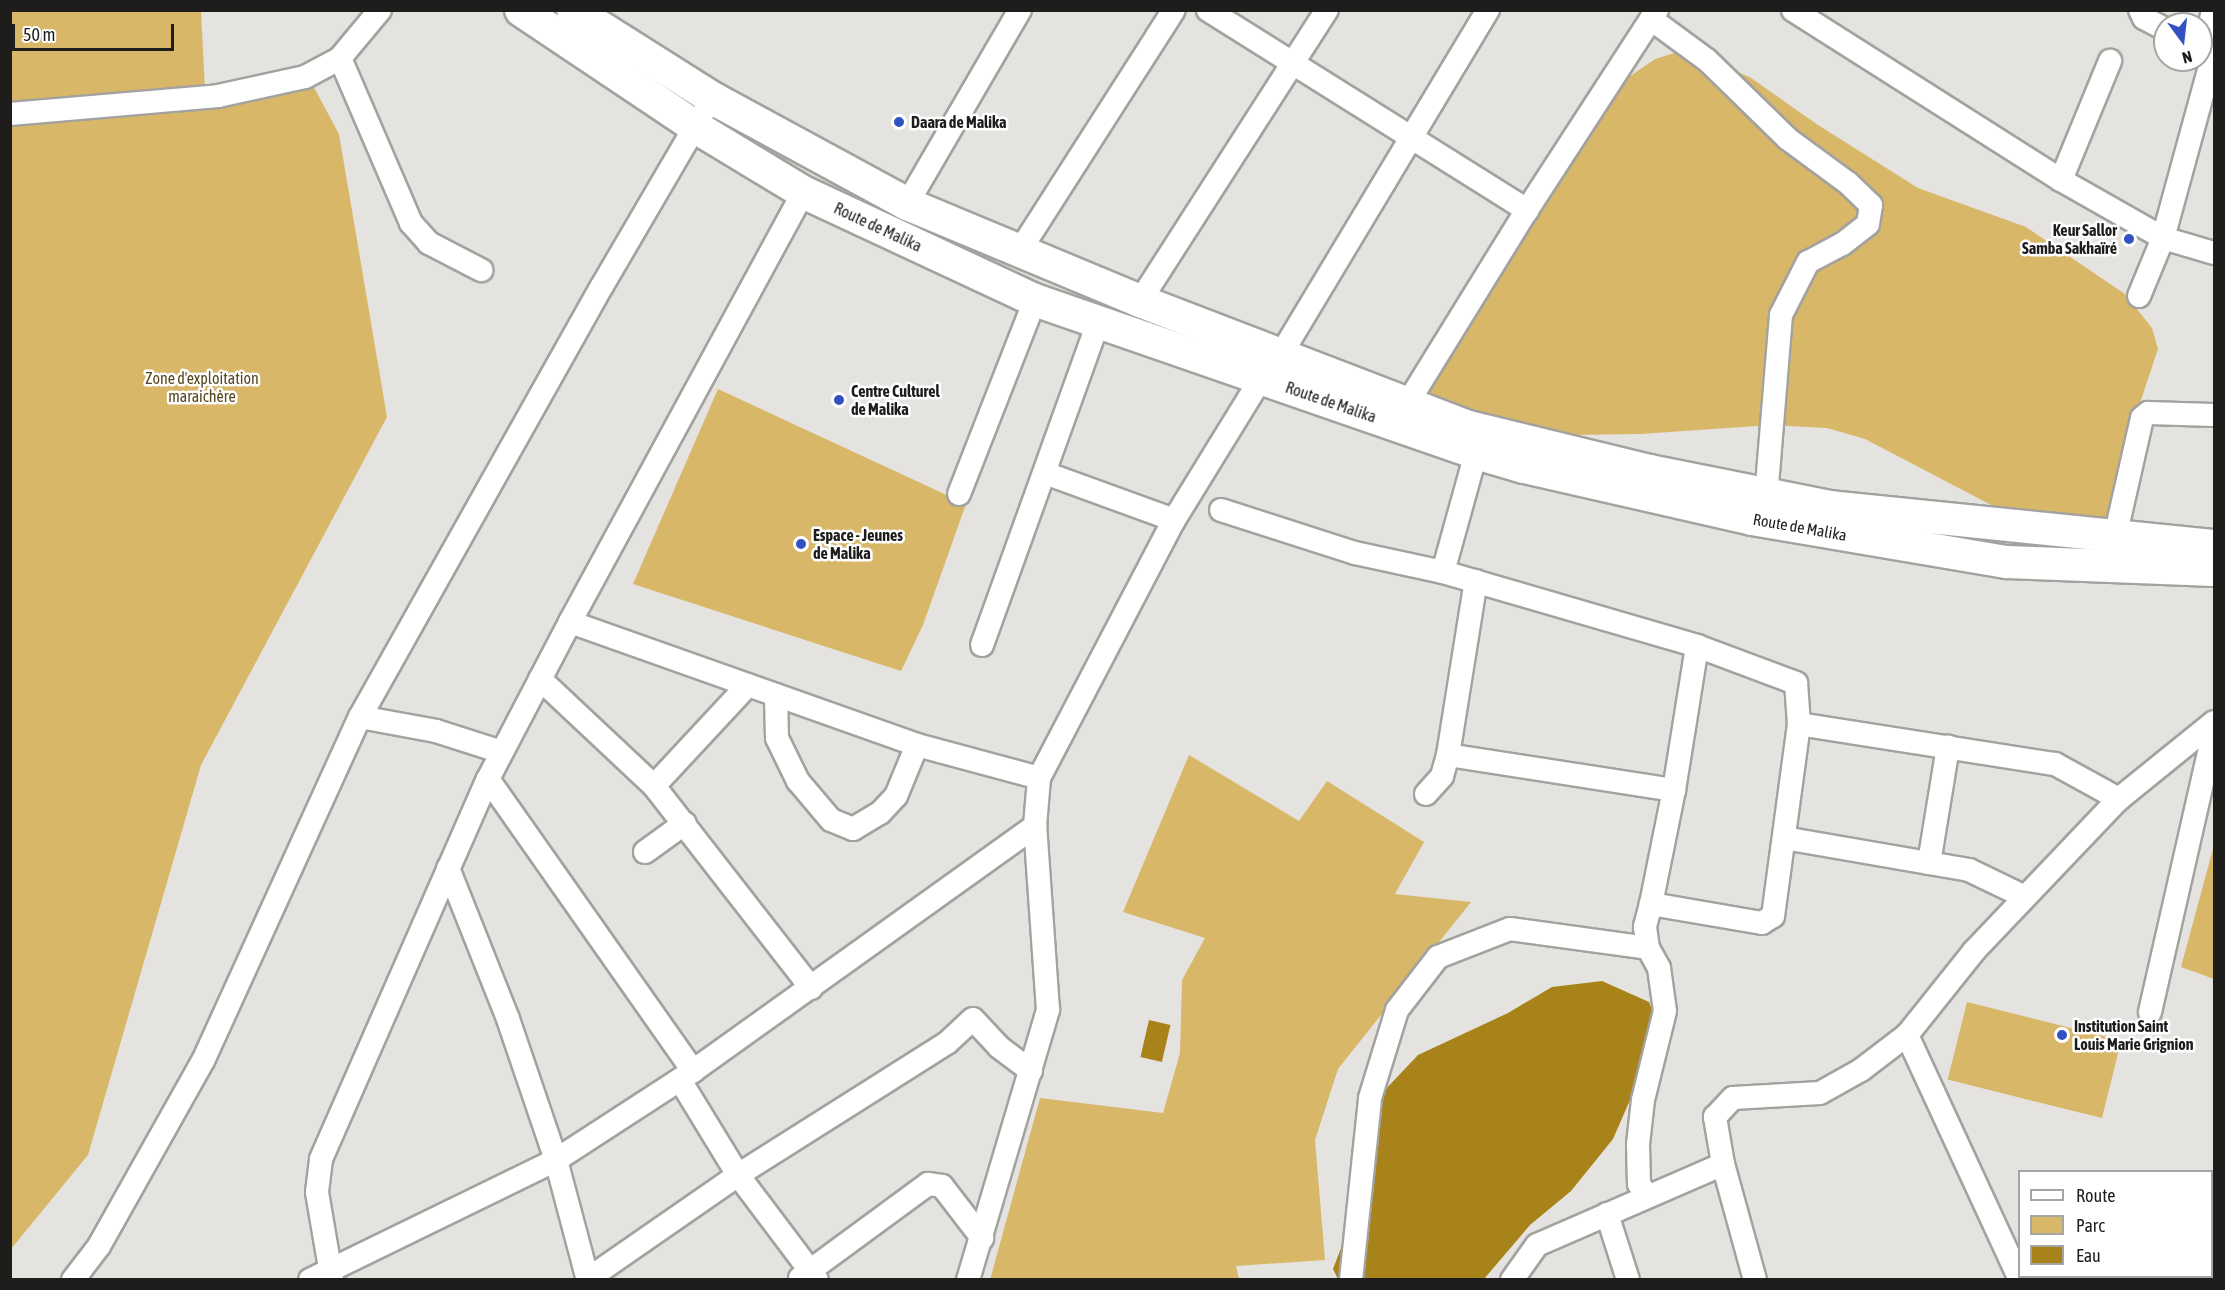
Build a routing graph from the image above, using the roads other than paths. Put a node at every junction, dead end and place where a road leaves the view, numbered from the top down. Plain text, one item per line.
1 (380, 10) edge
2 (521, 10) edge
3 (573, 10) edge
4 (1020, 10) edge
5 (1174, 10) edge
6 (1208, 10) edge
7 (1327, 10) edge
8 (1488, 10) edge
9 (2140, 10) edge
10 (1793, 11) edge
11 (1654, 15) edge
12 (2153, 23) edge
13 (340, 58) junction
14 (2110, 61) dead end
15 (1294, 64) junction
16 (2202, 72) edge
17 (714, 99) junction
18 (10, 114) edge
19 (694, 126) junction
20 (1411, 136) junction
21 (2061, 180) junction
22 (803, 192) junction
23 (906, 204) junction
24 (1527, 210) junction
25 (2163, 238) junction
26 (1019, 252) junction
27 (2214, 253) edge
28 (481, 270) dead end
29 (2139, 296) dead end
30 (1035, 300) junction
31 (1140, 301) junction
32 (1098, 322) junction
33 (1271, 367) junction
34 (1407, 404) junction
35 (2214, 415) edge
36 (1476, 453) junction
37 (1045, 473) junction
38 (959, 494) dead end
39 (1766, 496) junction
40 (1221, 510) dead end
41 (1174, 520) junction
42 (2115, 537) junction
43 (2214, 546) edge
44 (2214, 570) edge
45 (1443, 572) junction
46 (1476, 581) junction
47 (570, 622) junction
48 (982, 645) dead end
49 (1697, 646) junction
50 (540, 679) junction
51 (748, 685) junction
52 (776, 695) junction
53 (360, 717) junction
54 (2214, 722) edge
55 (1798, 724) junction
56 (2214, 730) edge
57 (917, 745) junction
58 (1948, 747) junction
59 (502, 752) junction
60 (1448, 755) junction
61 (1039, 778) junction
62 (488, 779) junction
63 (2209, 784) edge
64 (654, 786) junction
65 (1674, 790) junction
66 (1426, 794) dead end
67 (2119, 799) junction
68 (685, 823) junction
69 (1035, 825) junction
70 (1784, 838) junction
71 (645, 852) dead end
72 (1929, 863) junction
73 (448, 868) junction
74 (2025, 897) junction
75 (1651, 904) junction
76 (1648, 948) junction
77 (811, 988) junction
78 (2150, 1012) dead end
79 (1907, 1035) junction
80 (1031, 1071) junction
81 (687, 1076) junction
82 (556, 1160) junction
83 (1723, 1164) junction
84 (738, 1174) junction
85 (1647, 1196) junction
86 (1606, 1214) junction
87 (982, 1238) junction
88 (331, 1274) edge
89 (2018, 1276) edge
90 (809, 1277) edge
91 (588, 1279) edge
92 (73, 1280) edge
93 (310, 1280) edge
94 (968, 1280) edge
95 (1351, 1280) edge
96 (1512, 1280) edge
97 (1628, 1280) edge
98 (1755, 1280) edge

1 - 13 street
2 - 19 main road, Route de Malika
3 - 17 main road, Route de Malika
4 - 23 street
5 - 26 street
6 - 15 street
7 - 15 street
8 - 20 street
9 - 12 street
10 - 21 street
11 - 24 street
11 - 39 street
13 - 18 street
13 - 28 street
14 - 21 street
15 - 20 street
15 - 31 street
16 - 25 street
17 - 19 street
17 - 23 main road, Route de Malika
19 - 22 main road, Route de Malika
19 - 53 street
20 - 24 street
20 - 33 street
21 - 25 street
22 - 30 main road, Route de Malika
22 - 47 street
23 - 26 main road, Route de Malika
24 - 34 street
25 - 27 street
25 - 29 street
26 - 31 main road, Route de Malika
30 - 32 main road, Route de Malika
30 - 38 street
31 - 33 main road, Route de Malika
32 - 33 main road, Route de Malika
32 - 37 street
33 - 34 main road, Route de Malika
33 - 36 main road, Route de Malika
33 - 41 street
34 - 39 main road, Route de Malika
35 - 42 street
36 - 44 main road, Route de Malika
36 - 45 street
37 - 41 street
37 - 48 street
39 - 42 main road, Route de Malika
40 - 45 street
41 - 61 street
42 - 43 main road, Route de Malika
45 - 46 street
46 - 49 street
46 - 60 street
47 - 50 street
47 - 51 street
49 - 55 street
49 - 65 street
50 - 59 street
50 - 64 street
51 - 52 street
51 - 64 street
52 - 57 street
52 - 57 street
53 - 59 street
53 - 92 street
54 - 67 street
55 - 58 street
55 - 70 street
56 - 63 street
57 - 61 street
58 - 67 street
58 - 72 street
59 - 62 street
60 - 65 street
60 - 66 street
61 - 69 street
62 - 73 street
62 - 81 street
63 - 78 street
64 - 68 street
65 - 75 street
67 - 74 street
68 - 71 street
68 - 77 street
69 - 77 street
69 - 80 street
70 - 72 street
70 - 75 street
72 - 74 street
73 - 82 street
73 - 88 street
74 - 79 street
75 - 76 street
76 - 85 street
76 - 95 street
77 - 81 street
79 - 83 street
79 - 89 street
80 - 84 street
80 - 87 street
81 - 82 street
81 - 84 street
82 - 88 street
82 - 91 street
83 - 85 street
83 - 98 street
84 - 90 street
84 - 91 street
85 - 86 street
86 - 96 street
86 - 97 street
87 - 90 street
87 - 94 street
88 - 93 street

